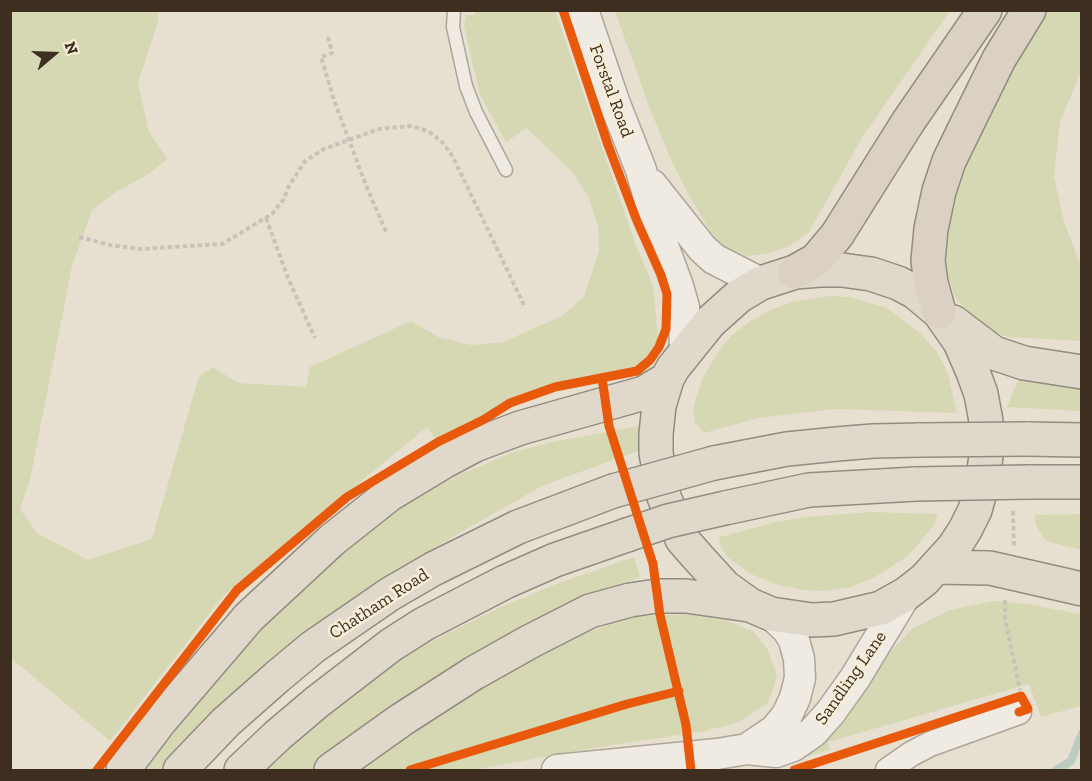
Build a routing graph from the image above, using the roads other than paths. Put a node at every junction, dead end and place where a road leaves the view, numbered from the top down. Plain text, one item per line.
1 (454, 10) edge
2 (584, 10) edge
3 (984, 10) edge
4 (1029, 10) edge
5 (507, 170) dead end
6 (641, 170) junction
7 (795, 272) junction
8 (761, 284) junction
9 (939, 312) junction
10 (676, 367) junction
11 (1082, 372) edge
12 (1082, 440) edge
13 (1082, 482) edge
14 (936, 567) junction
15 (1082, 589) edge
16 (906, 594) junction
17 (760, 610) junction
18 (1015, 706) dead end
19 (747, 749) junction
20 (893, 768) edge
21 (123, 771) edge
22 (180, 771) edge
23 (241, 771) edge
24 (331, 771) edge
25 (557, 771) edge

1 - 5 lane
2 - 6 street, Forstal Road
3 - 7 highway
4 - 9 highway
6 - 8 street, Forstal Road
6 - 10 street, Forstal Road
7 - 8 highway
7 - 9 highway
8 - 10 highway
9 - 11 highway
9 - 14 highway
10 - 17 highway
10 - 21 highway
12 - 22 highway, Chatham Road, bridge
13 - 23 highway, bridge
14 - 15 highway
14 - 16 highway
16 - 17 highway
16 - 19 street, Sandling Lane
17 - 19 street, Sandling Lane
17 - 24 highway
18 - 20 street
19 - 25 street, Sandling Lane

